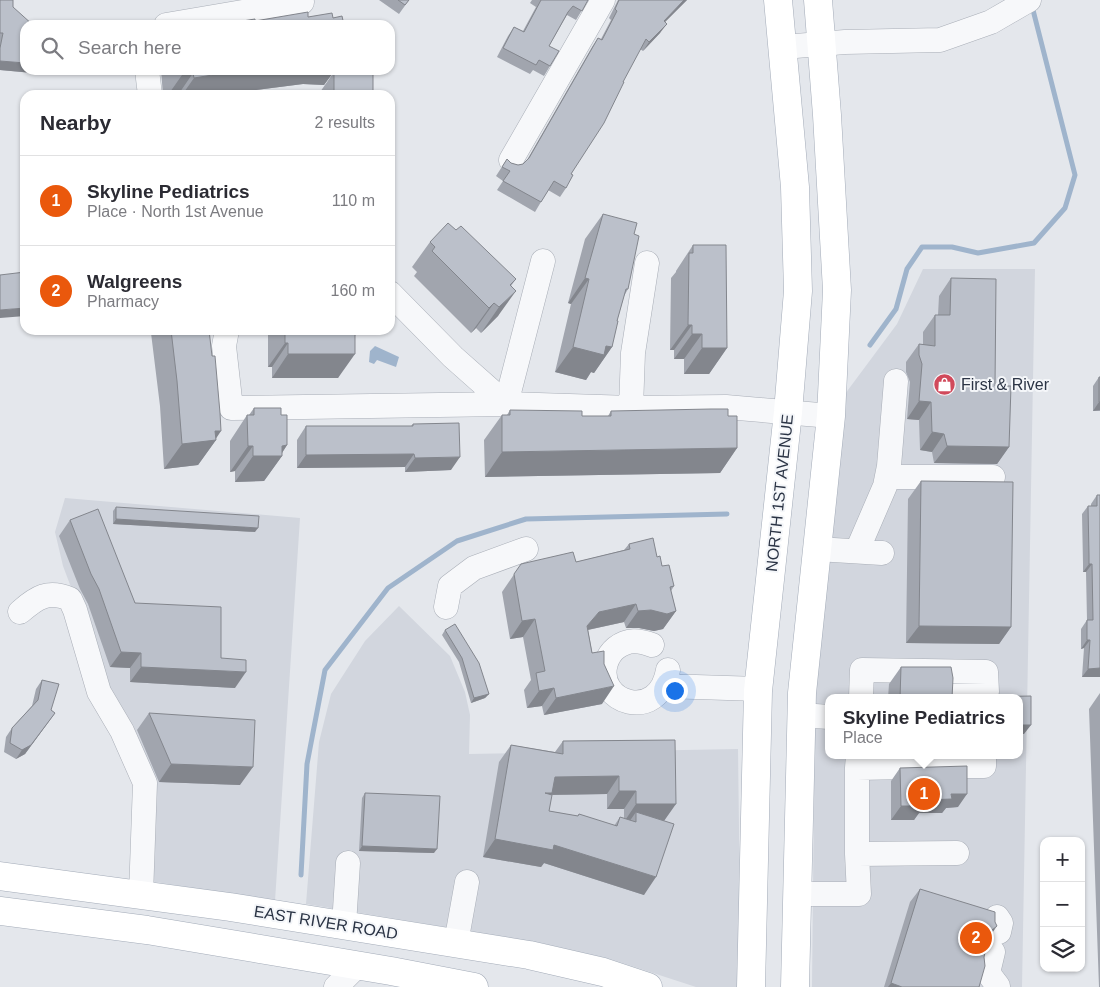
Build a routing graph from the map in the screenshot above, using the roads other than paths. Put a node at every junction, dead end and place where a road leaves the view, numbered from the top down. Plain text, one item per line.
1 (603, 0) edge
2 (778, 0) edge
3 (818, 0) edge
4 (302, 2) dead end
5 (1025, 2) edge
6 (196, 20) edge
7 (821, 44) junction
8 (783, 47) junction
9 (148, 75) edge
10 (149, 90) edge
11 (511, 160) edge
12 (543, 261) dead end
13 (647, 263) dead end
14 (395, 298) edge
15 (226, 335) edge
16 (896, 381) dead end
17 (506, 404) junction
18 (631, 408) junction
19 (788, 412) junction
20 (831, 416) junction
21 (887, 477) junction
22 (993, 477) dead end
23 (817, 548) junction
24 (526, 549) dead end
25 (857, 551) junction
26 (882, 553) dead end
27 (446, 607) dead end
28 (20, 612) dead end
29 (652, 645) dead end
30 (953, 687) edge
31 (759, 689) junction
32 (861, 694) edge
33 (801, 715) junction
34 (825, 716) edge
35 (984, 759) edge
36 (954, 761) edge
37 (858, 762) edge
38 (957, 853) dead end
39 (857, 854) junction
40 (348, 863) dead end
41 (0, 876) edge
42 (467, 882) dead end
43 (798, 894) junction
44 (141, 895) junction
45 (0, 911) edge
46 (344, 926) junction
47 (996, 934) edge
48 (456, 943) junction
49 (358, 965) junction
50 (389, 979) edge
51 (998, 986) edge
52 (336, 987) edge
53 (474, 987) edge
54 (648, 987) edge
55 (751, 987) edge
56 (796, 987) edge

1 - 11 street
2 - 8 main road, NORTH 1ST AVENUE
3 - 7 main road
4 - 6 street
5 - 7 street
7 - 8 street
7 - 20 main road
8 - 19 main road, NORTH 1ST AVENUE
9 - 10 street
12 - 17 street
13 - 18 street
14 - 17 street
15 - 17 street
16 - 21 street
17 - 18 street
18 - 19 street
19 - 20 street
19 - 31 main road, NORTH 1ST AVENUE
20 - 23 main road
21 - 22 street
21 - 25 street
23 - 25 street
23 - 33 main road
24 - 27 street
25 - 26 street
28 - 44 street
29 - 31 street
30 - 32 street
31 - 55 main road, NORTH 1ST AVENUE
33 - 34 street
33 - 43 main road
35 - 36 street
36 - 37 street
37 - 39 street
38 - 39 street
39 - 43 street
40 - 46 street
41 - 44 main road, EAST RIVER ROAD
42 - 48 street
43 - 56 main road
44 - 46 main road, EAST RIVER ROAD
45 - 49 main road
46 - 48 main road, EAST RIVER ROAD
47 - 51 street
48 - 54 main road, EAST RIVER ROAD
49 - 50 main road
49 - 52 street
50 - 53 main road

